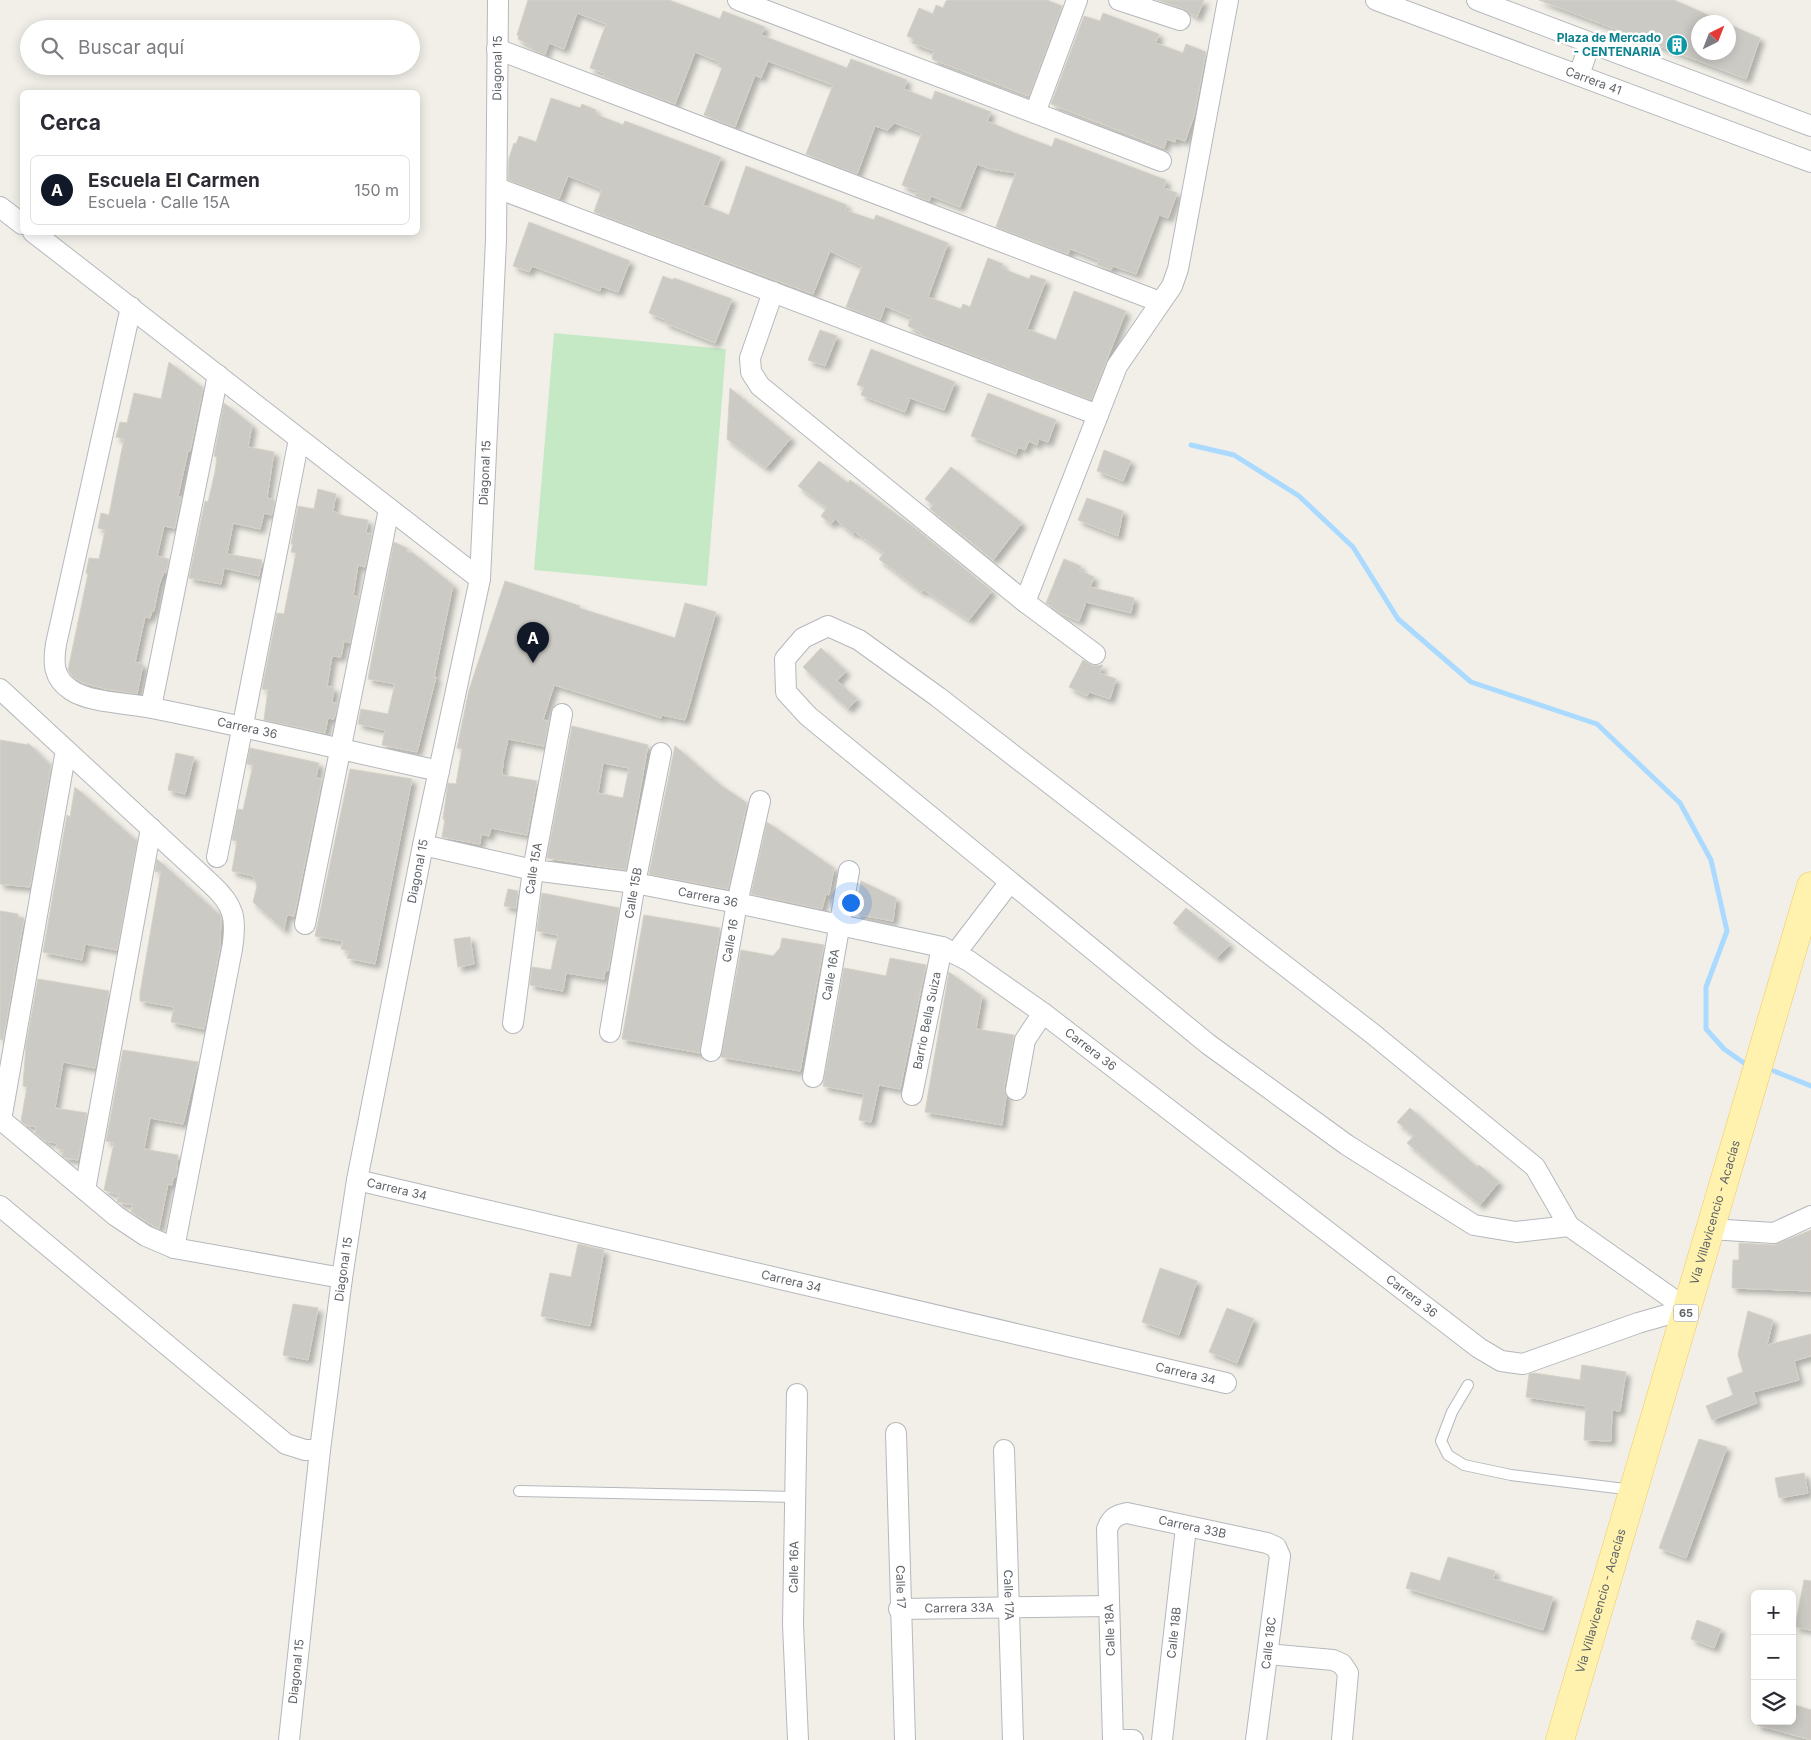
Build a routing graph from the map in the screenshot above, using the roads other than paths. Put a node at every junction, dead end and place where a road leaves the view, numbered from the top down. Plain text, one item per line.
1 (498, 0) edge
2 (738, 0) edge
3 (1077, 0) edge
4 (1119, 0) edge
5 (1228, 0) edge
6 (1376, 0) edge
7 (1477, 0) edge
8 (1180, 20) dead end
9 (1590, 43) junction
10 (497, 49) junction
11 (1579, 75) junction
12 (1035, 113) junction
13 (1811, 126) edge
14 (1161, 161) dead end
15 (1811, 162) edge
16 (497, 188) junction
17 (0, 207) edge
18 (20, 222) edge
19 (38, 235) edge
20 (773, 292) junction
21 (1160, 302) junction
22 (131, 307) junction
23 (218, 375) junction
24 (1098, 415) junction
25 (299, 439) junction
26 (389, 509) junction
27 (480, 579) junction
28 (1025, 602) junction
29 (1095, 654) dead end
30 (0, 689) edge
31 (151, 707) junction
32 (562, 714) dead end
33 (242, 728) junction
34 (66, 750) junction
35 (341, 750) junction
36 (660, 753) dead end
37 (439, 771) junction
38 (760, 802) dead end
39 (151, 828) junction
40 (423, 845) junction
41 (217, 857) dead end
42 (533, 870) junction
43 (849, 871) dead end
44 (1010, 882) junction
45 (635, 883) junction
46 (1810, 890) edge
47 (737, 903) junction
48 (305, 924) dead end
49 (840, 925) junction
50 (949, 950) junction
51 (1043, 1013) junction
52 (513, 1023) dead end
53 (610, 1032) dead end
54 (711, 1051) dead end
55 (813, 1078) dead end
56 (1016, 1090) dead end
57 (912, 1095) dead end
58 (1, 1119) edge
59 (357, 1180) junction
60 (85, 1190) junction
61 (0, 1206) edge
62 (1811, 1216) edge
63 (1569, 1226) junction
64 (1710, 1229) junction
65 (174, 1248) junction
66 (342, 1278) junction
67 (1686, 1309) junction
68 (1226, 1383) dead end
69 (1468, 1385) dead end
70 (797, 1394) dead end
71 (896, 1433) dead end
72 (320, 1450) junction
73 (1004, 1450) dead end
74 (1634, 1490) junction
75 (519, 1492) dead end
76 (795, 1497) junction
77 (1110, 1520) joint
78 (1186, 1527) junction
79 (1276, 1547) joint
80 (1109, 1606) junction
81 (1010, 1608) junction
82 (900, 1609) junction
83 (1268, 1654) junction
84 (289, 1740) edge
85 (798, 1740) edge
86 (905, 1740) edge
87 (1013, 1740) edge
88 (1113, 1740) edge
89 (1133, 1740) edge
90 (1162, 1740) edge
91 (1256, 1740) edge
92 (1342, 1740) edge
93 (1560, 1740) edge

1 - 10 street, Diagonal 15
2 - 12 street
3 - 12 street
4 - 8 street
5 - 21 street
6 - 11 street, Carrera 41
7 - 9 street
9 - 11 street
9 - 13 street
10 - 16 street, Diagonal 15
10 - 21 street
11 - 15 street, Carrera 41
12 - 14 street
16 - 20 street
16 - 27 street, Diagonal 15
17 - 18 street
19 - 22 street
20 - 24 street
20 - 28 street
21 - 24 street
22 - 23 street
22 - 31 street, Carrera 36
23 - 25 street
23 - 31 street
24 - 28 street
25 - 26 street
25 - 33 street
26 - 27 street
26 - 35 street
27 - 37 street, Diagonal 15
28 - 29 street
30 - 34 street
31 - 33 street, Carrera 36
32 - 42 street, Calle 15A
33 - 35 street, Carrera 36
33 - 41 street
34 - 39 street
34 - 58 street
35 - 37 street, Carrera 36
35 - 48 street
36 - 45 street, Calle 15B
37 - 40 street, Diagonal 15
38 - 47 street, Calle 16
39 - 60 street
39 - 65 street
40 - 42 street, Carrera 36
40 - 59 street, Diagonal 15
42 - 45 street, Carrera 36
42 - 52 street, Calle 15A
43 - 49 street, Calle 16A
44 - 50 street
44 - 63 street
44 - 63 street
45 - 47 street, Carrera 36
45 - 53 street, Calle 15B
46 - 64 main road, Vía Villavicencio - Acacías / 65
47 - 49 street, Carrera 36
47 - 54 street, Calle 16
49 - 50 street, Carrera 36
49 - 55 street, Calle 16A
50 - 51 street, Carrera 36
50 - 57 street, Barrio Bella Suiza
51 - 56 street
51 - 67 street, Carrera 36
58 - 60 street
59 - 66 street, Diagonal 15
59 - 68 street, Carrera 34
60 - 65 street
61 - 72 street
62 - 64 street
63 - 67 street
64 - 67 main road, Vía Villavicencio - Acacías / 65
65 - 66 street
66 - 72 street, Diagonal 15
67 - 74 main road, Vía Villavicencio - Acacías / 65
69 - 74 lane
70 - 76 street, Calle 16A
71 - 82 street, Calle 17
72 - 84 street, Diagonal 15
73 - 81 street, Calle 17A
74 - 93 main road, Vía Villavicencio - Acacías / 65
75 - 76 lane
76 - 85 street, Calle 16A
77 - 78 street, Carrera 33B
77 - 80 street, Calle 18A
78 - 79 street, Carrera 33B
78 - 90 street, Calle 18B
79 - 83 street, Calle 18C
80 - 81 street, Carrera 33A
80 - 88 street, Calle 18A
81 - 82 street, Carrera 33A
81 - 87 street, Calle 17A
82 - 86 street, Calle 17
83 - 91 street, Calle 18C
83 - 92 street
88 - 89 street

